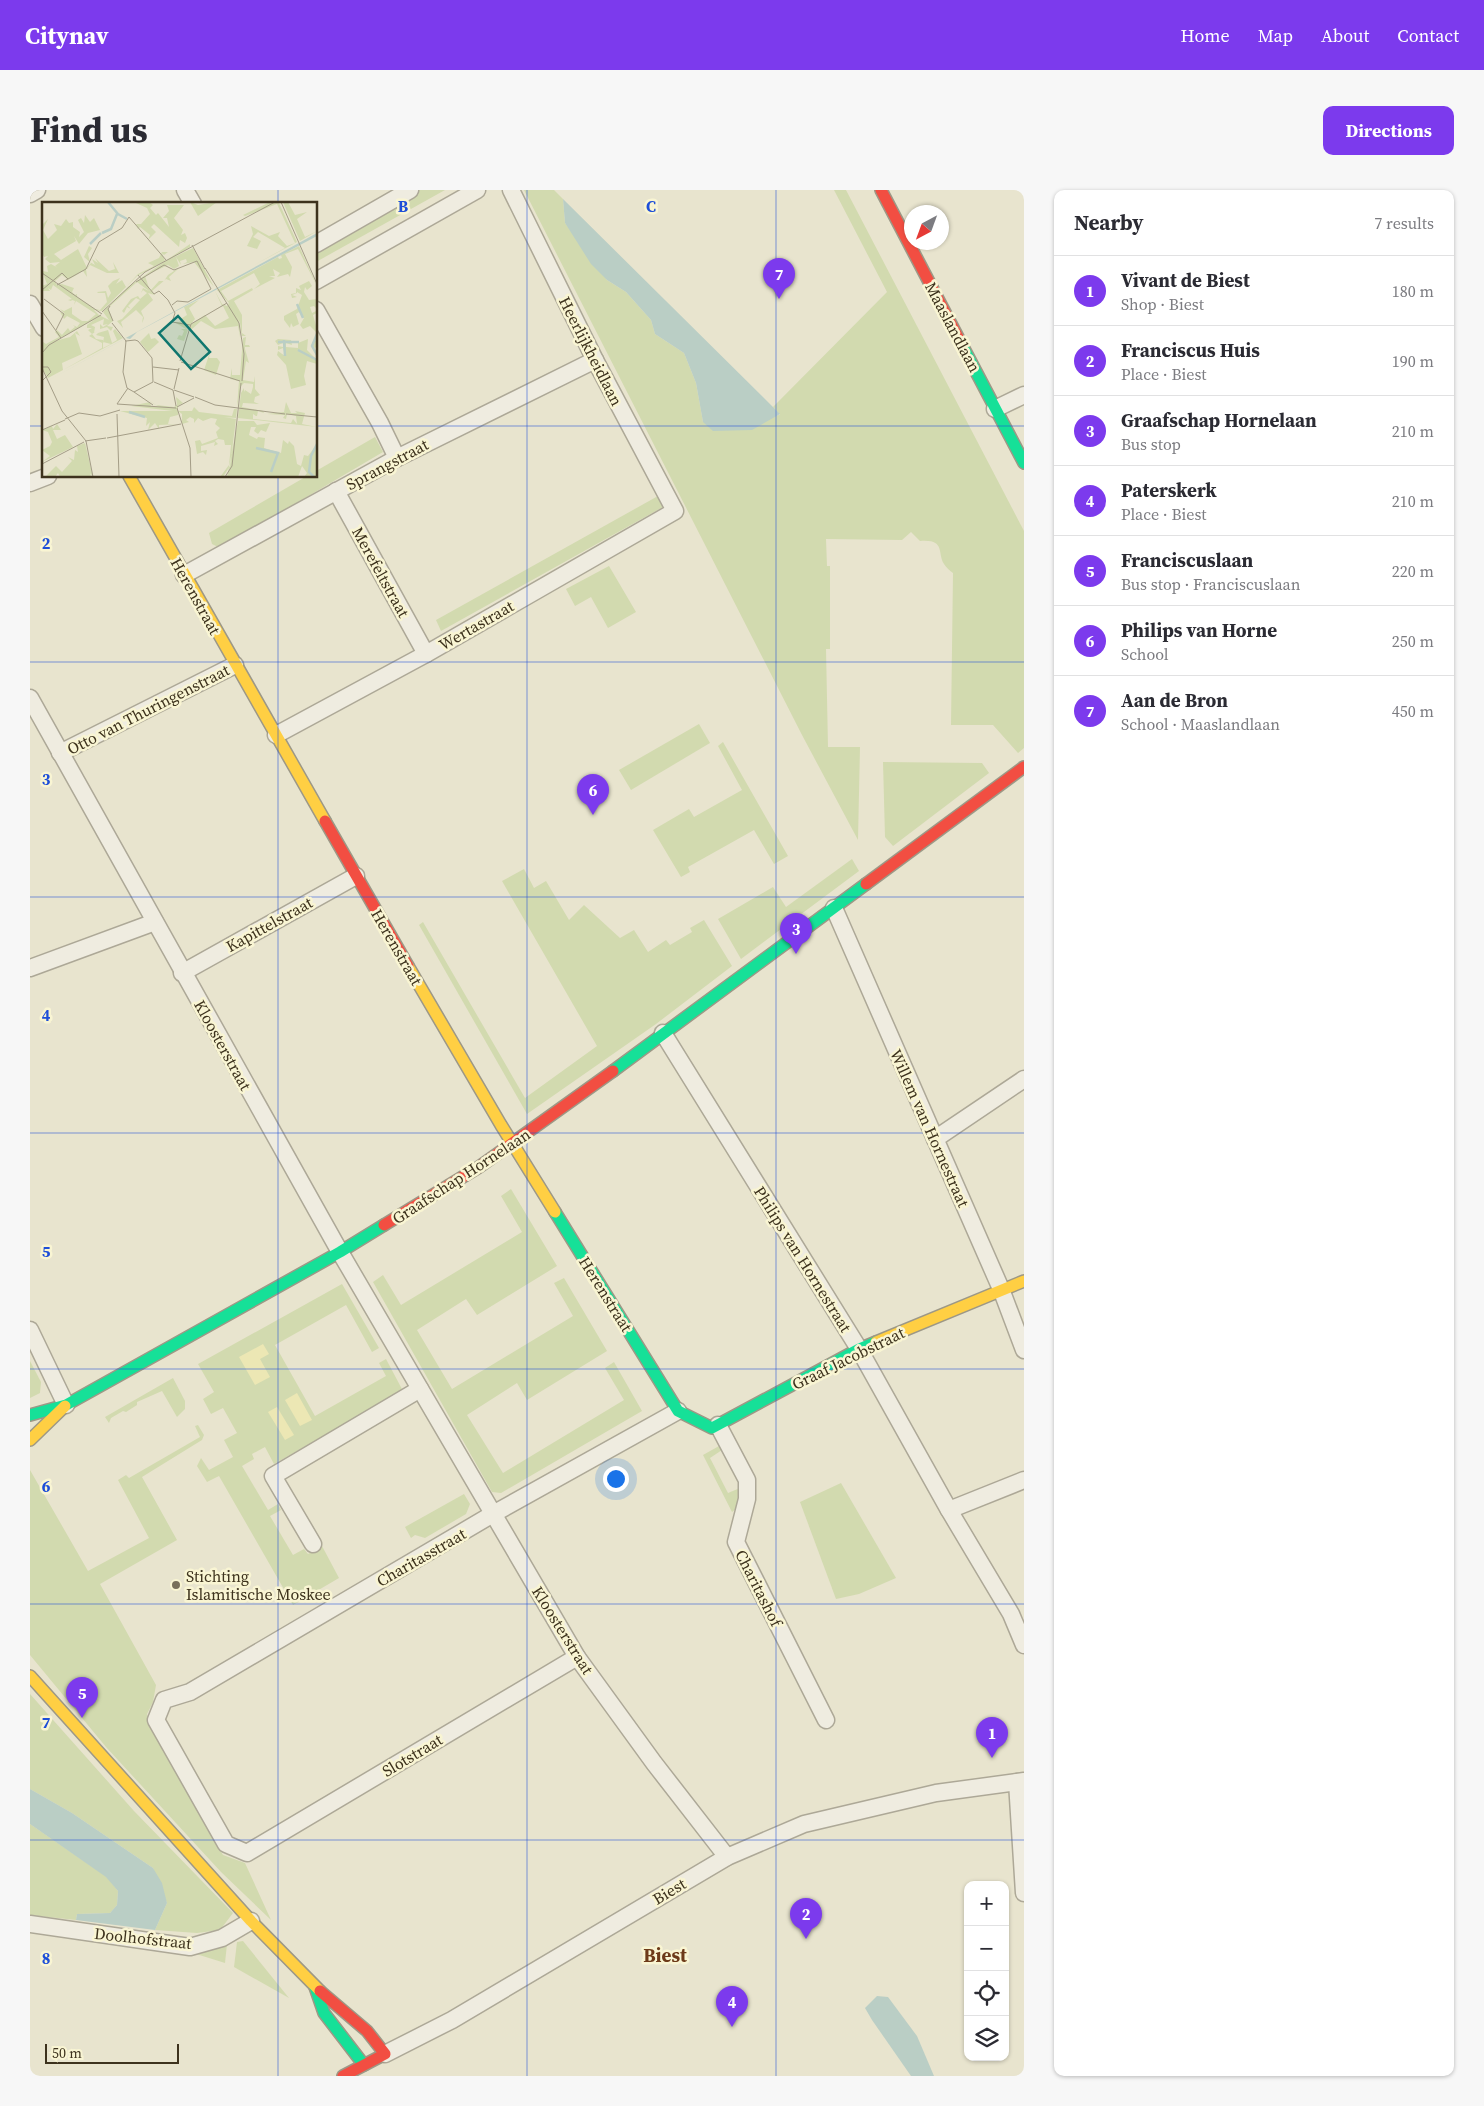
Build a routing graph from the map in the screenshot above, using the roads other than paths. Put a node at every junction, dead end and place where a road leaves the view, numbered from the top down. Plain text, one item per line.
1 (37, 190) edge
2 (185, 190) edge
3 (410, 190) edge
4 (477, 190) edge
5 (511, 190) edge
6 (881, 190) edge
7 (30, 194) edge
8 (192, 202) edge
9 (318, 243) edge
10 (318, 280) edge
11 (30, 304) edge
12 (318, 314) edge
13 (42, 325) edge
14 (594, 360) junction
15 (1024, 395) edge
16 (995, 409) junction
17 (397, 458) junction
18 (1024, 464) edge
19 (43, 478) edge
20 (130, 478) edge
21 (30, 483) edge
22 (336, 491) junction
23 (675, 511) joint
24 (184, 575) junction
25 (426, 654) junction
26 (235, 665) junction
27 (30, 698) edge
28 (36, 723) edge
29 (276, 735) junction
30 (60, 753) junction
31 (1024, 767) edge
32 (356, 876) junction
33 (834, 908) junction
34 (155, 922) junction
35 (30, 968) edge
36 (182, 973) junction
37 (664, 1033) junction
38 (1024, 1079) edge
39 (935, 1139) junction
40 (513, 1144) junction
41 (340, 1252) junction
42 (1024, 1280) edge
43 (1001, 1289) junction
44 (30, 1330) edge
45 (859, 1349) junction
46 (1024, 1350) edge
47 (420, 1389) junction
48 (66, 1405) junction
49 (678, 1411) junction
50 (30, 1415) edge
51 (718, 1425) junction
52 (30, 1440) edge
53 (1024, 1480) edge
54 (949, 1510) junction
55 (493, 1514) junction
56 (313, 1544) dead end
57 (1017, 1612) edge
58 (1024, 1645) edge
59 (577, 1657) junction
60 (30, 1676) edge
61 (826, 1720) dead end
62 (1020, 1782) edge
63 (247, 1853) joint
64 (727, 1857) junction
65 (1024, 1893) edge
66 (251, 1921) junction
67 (30, 1924) edge
68 (314, 1986) junction
69 (385, 2054) junction
70 (364, 2065) junction
71 (343, 2076) edge

1 - 7 street
2 - 8 street
3 - 9 street
4 - 10 street
5 - 14 street, Heerlijkheidlaan
6 - 16 street, Maaslandlaan
11 - 13 street
12 - 17 street
14 - 17 street, Sprangstraat
14 - 23 street, Heerlijkheidlaan
15 - 16 street
16 - 18 street, Maaslandlaan
17 - 22 street, Sprangstraat
19 - 21 street
20 - 24 street, Herenstraat
22 - 24 street, Sprangstraat
22 - 25 street, Merefeltstraat
23 - 25 street, Wertastraat
24 - 26 street, Herenstraat
25 - 29 street, Wertastraat
26 - 29 street, Herenstraat
26 - 30 street, Otto van Thuringenstraat
27 - 28 street, Kloosterstraat
28 - 30 street, Kloosterstraat
29 - 32 street, Herenstraat
30 - 34 street, Kloosterstraat
31 - 33 street, Graafschap Hornelaan
32 - 36 street, Kapittelstraat
32 - 40 street, Herenstraat
33 - 37 street, Graafschap Hornelaan
33 - 39 street, Willem van Hornestraat
34 - 35 street
34 - 36 street, Kloosterstraat
36 - 41 street, Kloosterstraat
37 - 40 street, Graafschap Hornelaan
37 - 45 street, Philips van Hornestraat
38 - 39 street
39 - 43 street, Willem van Hornestraat
40 - 41 street, Graafschap Hornelaan
40 - 49 street, Herenstraat
41 - 47 street, Kloosterstraat
41 - 48 street, Graafschap Hornelaan
42 - 43 street, Graaf Jacobstraat
43 - 45 street, Graaf Jacobstraat
43 - 46 street, Willem van Hornestraat
44 - 48 street
45 - 51 street, Graaf Jacobstraat
45 - 54 street, Philips van Hornestraat
47 - 55 street, Kloosterstraat
47 - 56 street
48 - 50 street, Graafschap Hornelaan
48 - 52 street, Graafschap Hornelaan
49 - 51 street
49 - 55 street, Charitasstraat
51 - 61 street, Charitashof
53 - 54 street
54 - 57 street, Philips van Hornestraat
55 - 59 street, Kloosterstraat
55 - 63 street, Charitasstraat
57 - 58 street, Philips van Hornestraat
59 - 63 street, Slotstraat
59 - 64 street, Kloosterstraat
60 - 66 street
62 - 64 street, Biest
62 - 65 street
64 - 69 street, Biest
66 - 67 street, Doolhofstraat
66 - 68 street
68 - 69 street
68 - 70 street
69 - 70 street, Biest
70 - 71 street, Biest

